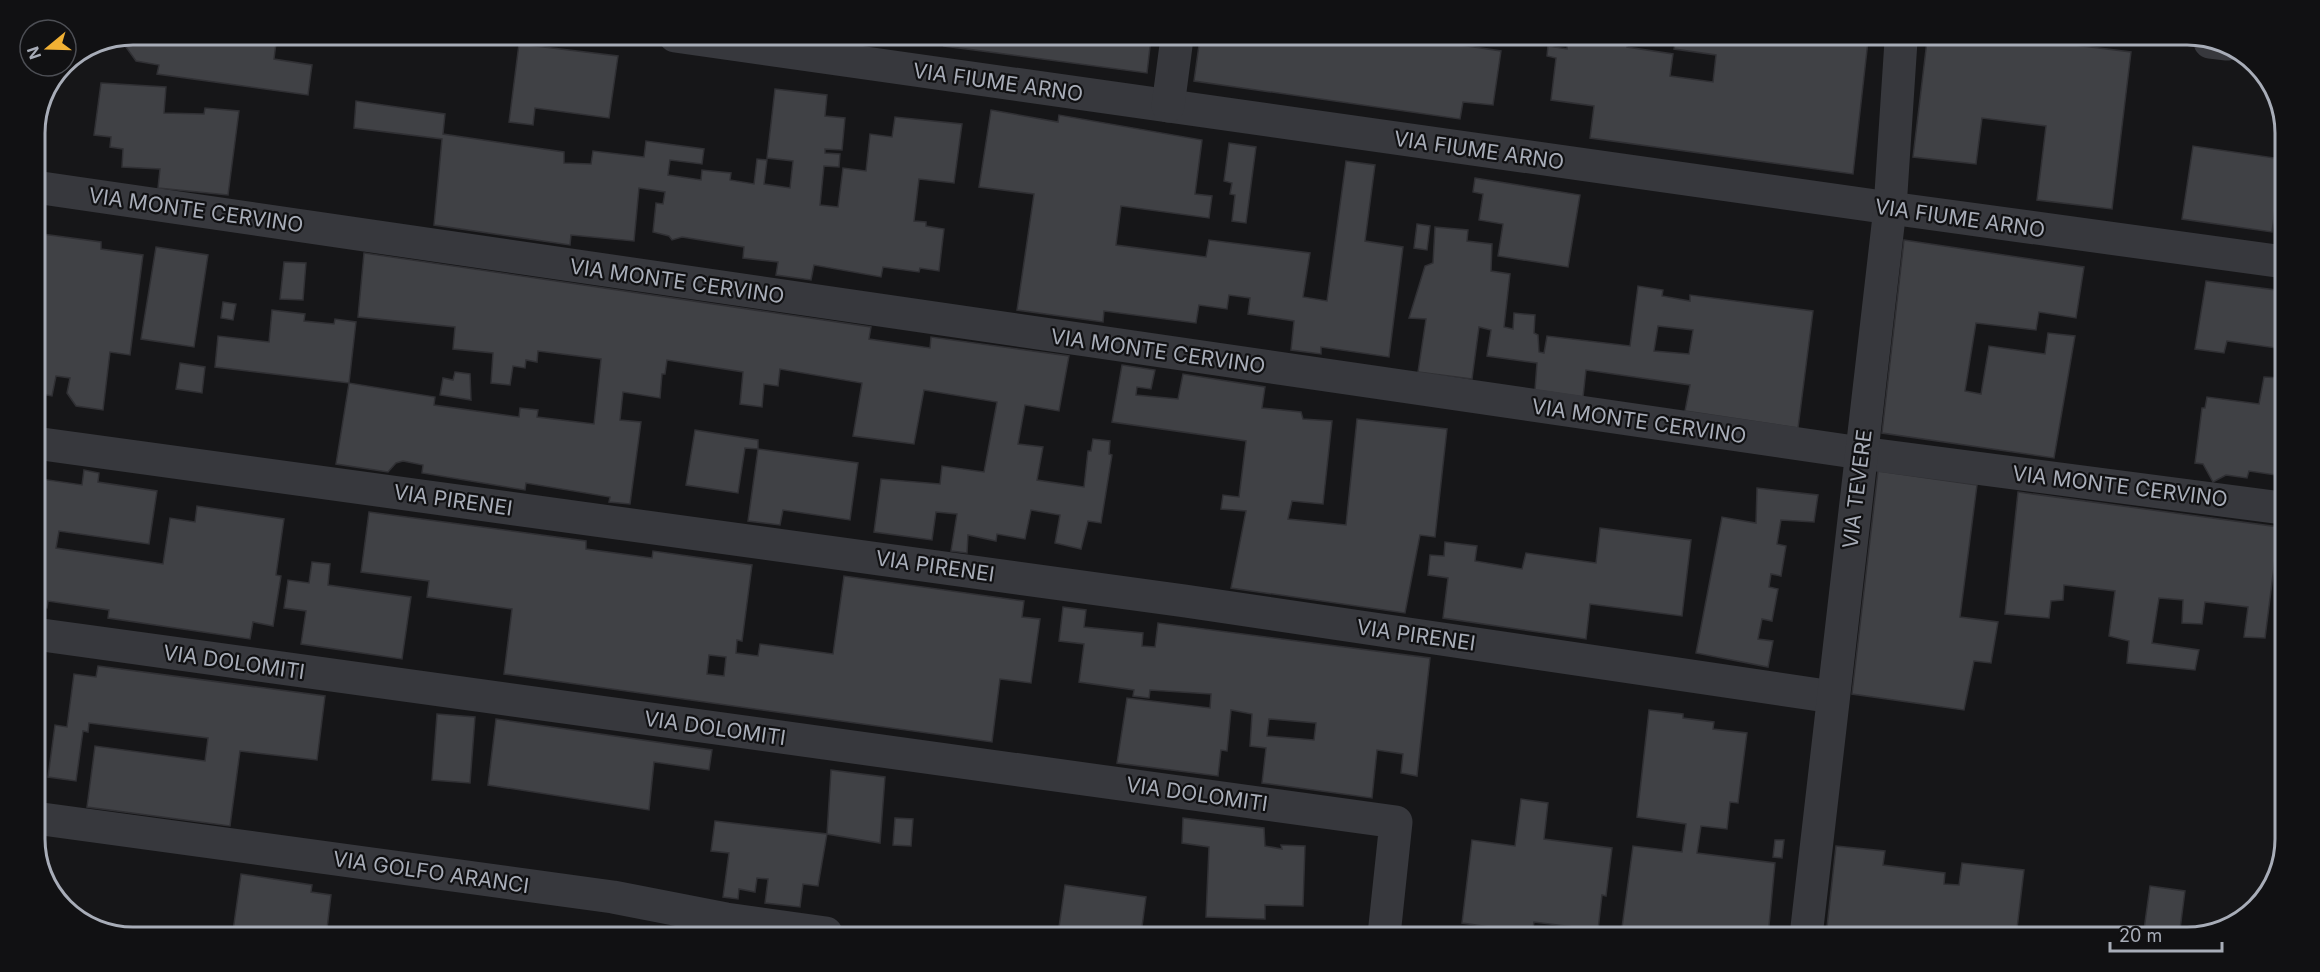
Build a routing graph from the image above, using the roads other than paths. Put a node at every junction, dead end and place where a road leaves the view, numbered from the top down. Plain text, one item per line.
1 (738, 45) edge
2 (1176, 45) edge
3 (1901, 45) edge
4 (1168, 106) junction
5 (45, 188) edge
6 (1890, 208) junction
7 (2275, 261) edge
8 (45, 443) edge
9 (1861, 453) junction
10 (2275, 506) edge
11 (45, 635) edge
12 (1833, 697) junction
13 (45, 819) edge
14 (783, 927) edge
15 (1385, 927) edge
16 (1807, 927) edge

1 - 4 street, VIA FIUME ARNO
2 - 4 street
3 - 6 street, VIA TEVERE
4 - 6 street, VIA FIUME ARNO
5 - 9 street, VIA MONTE CERVINO
6 - 7 street, VIA FIUME ARNO
6 - 9 street, VIA TEVERE
8 - 12 street, VIA PIRENEI
9 - 10 street, VIA MONTE CERVINO
9 - 12 street, VIA TEVERE
11 - 15 street, VIA DOLOMITI
12 - 16 street, VIA TEVERE
13 - 14 street, VIA GOLFO ARANCI

